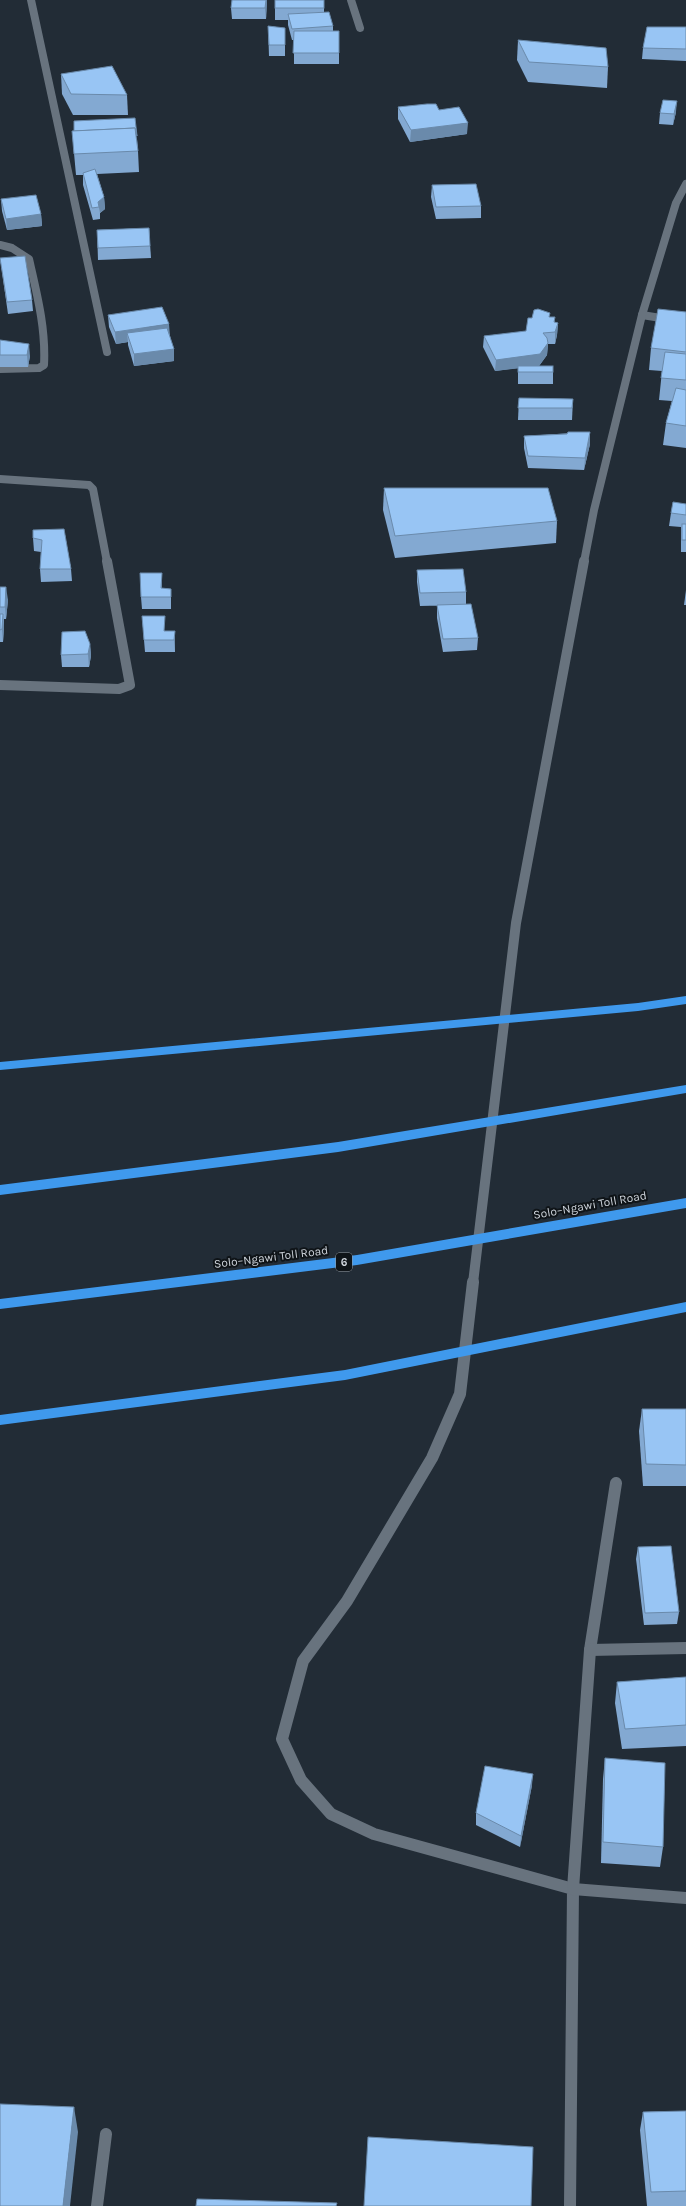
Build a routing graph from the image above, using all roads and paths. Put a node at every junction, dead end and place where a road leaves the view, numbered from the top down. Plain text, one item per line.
1 (31, 0) edge
2 (351, 0) edge
3 (360, 28) dead end
4 (686, 184) edge
5 (676, 203) junction
6 (686, 205) edge
7 (0, 245) edge
8 (642, 315) junction
9 (686, 322) edge
10 (106, 352) dead end
11 (0, 369) edge
12 (0, 479) edge
13 (0, 685) edge
14 (686, 1000) edge
15 (0, 1066) edge
16 (686, 1089) edge
17 (0, 1190) edge
18 (686, 1203) edge
19 (0, 1304) edge
20 (686, 1307) edge
21 (0, 1420) edge
22 (616, 1483) dead end
23 (686, 1648) edge
24 (590, 1650) junction
25 (573, 1889) junction
26 (686, 1898) edge
27 (106, 2134) dead end
28 (97, 2206) edge
29 (570, 2206) edge

1 - 10 street
2 - 3 street
4 - 5 street
5 - 6 street
5 - 8 street
7 - 11 street
8 - 9 street
8 - 25 street
12 - 13 street
14 - 15 highway
16 - 17 highway
18 - 19 highway, Solo–Ngawi Toll Road / 6
20 - 21 highway
22 - 24 street
23 - 24 street
24 - 25 street
25 - 26 street
25 - 29 street
27 - 28 street

